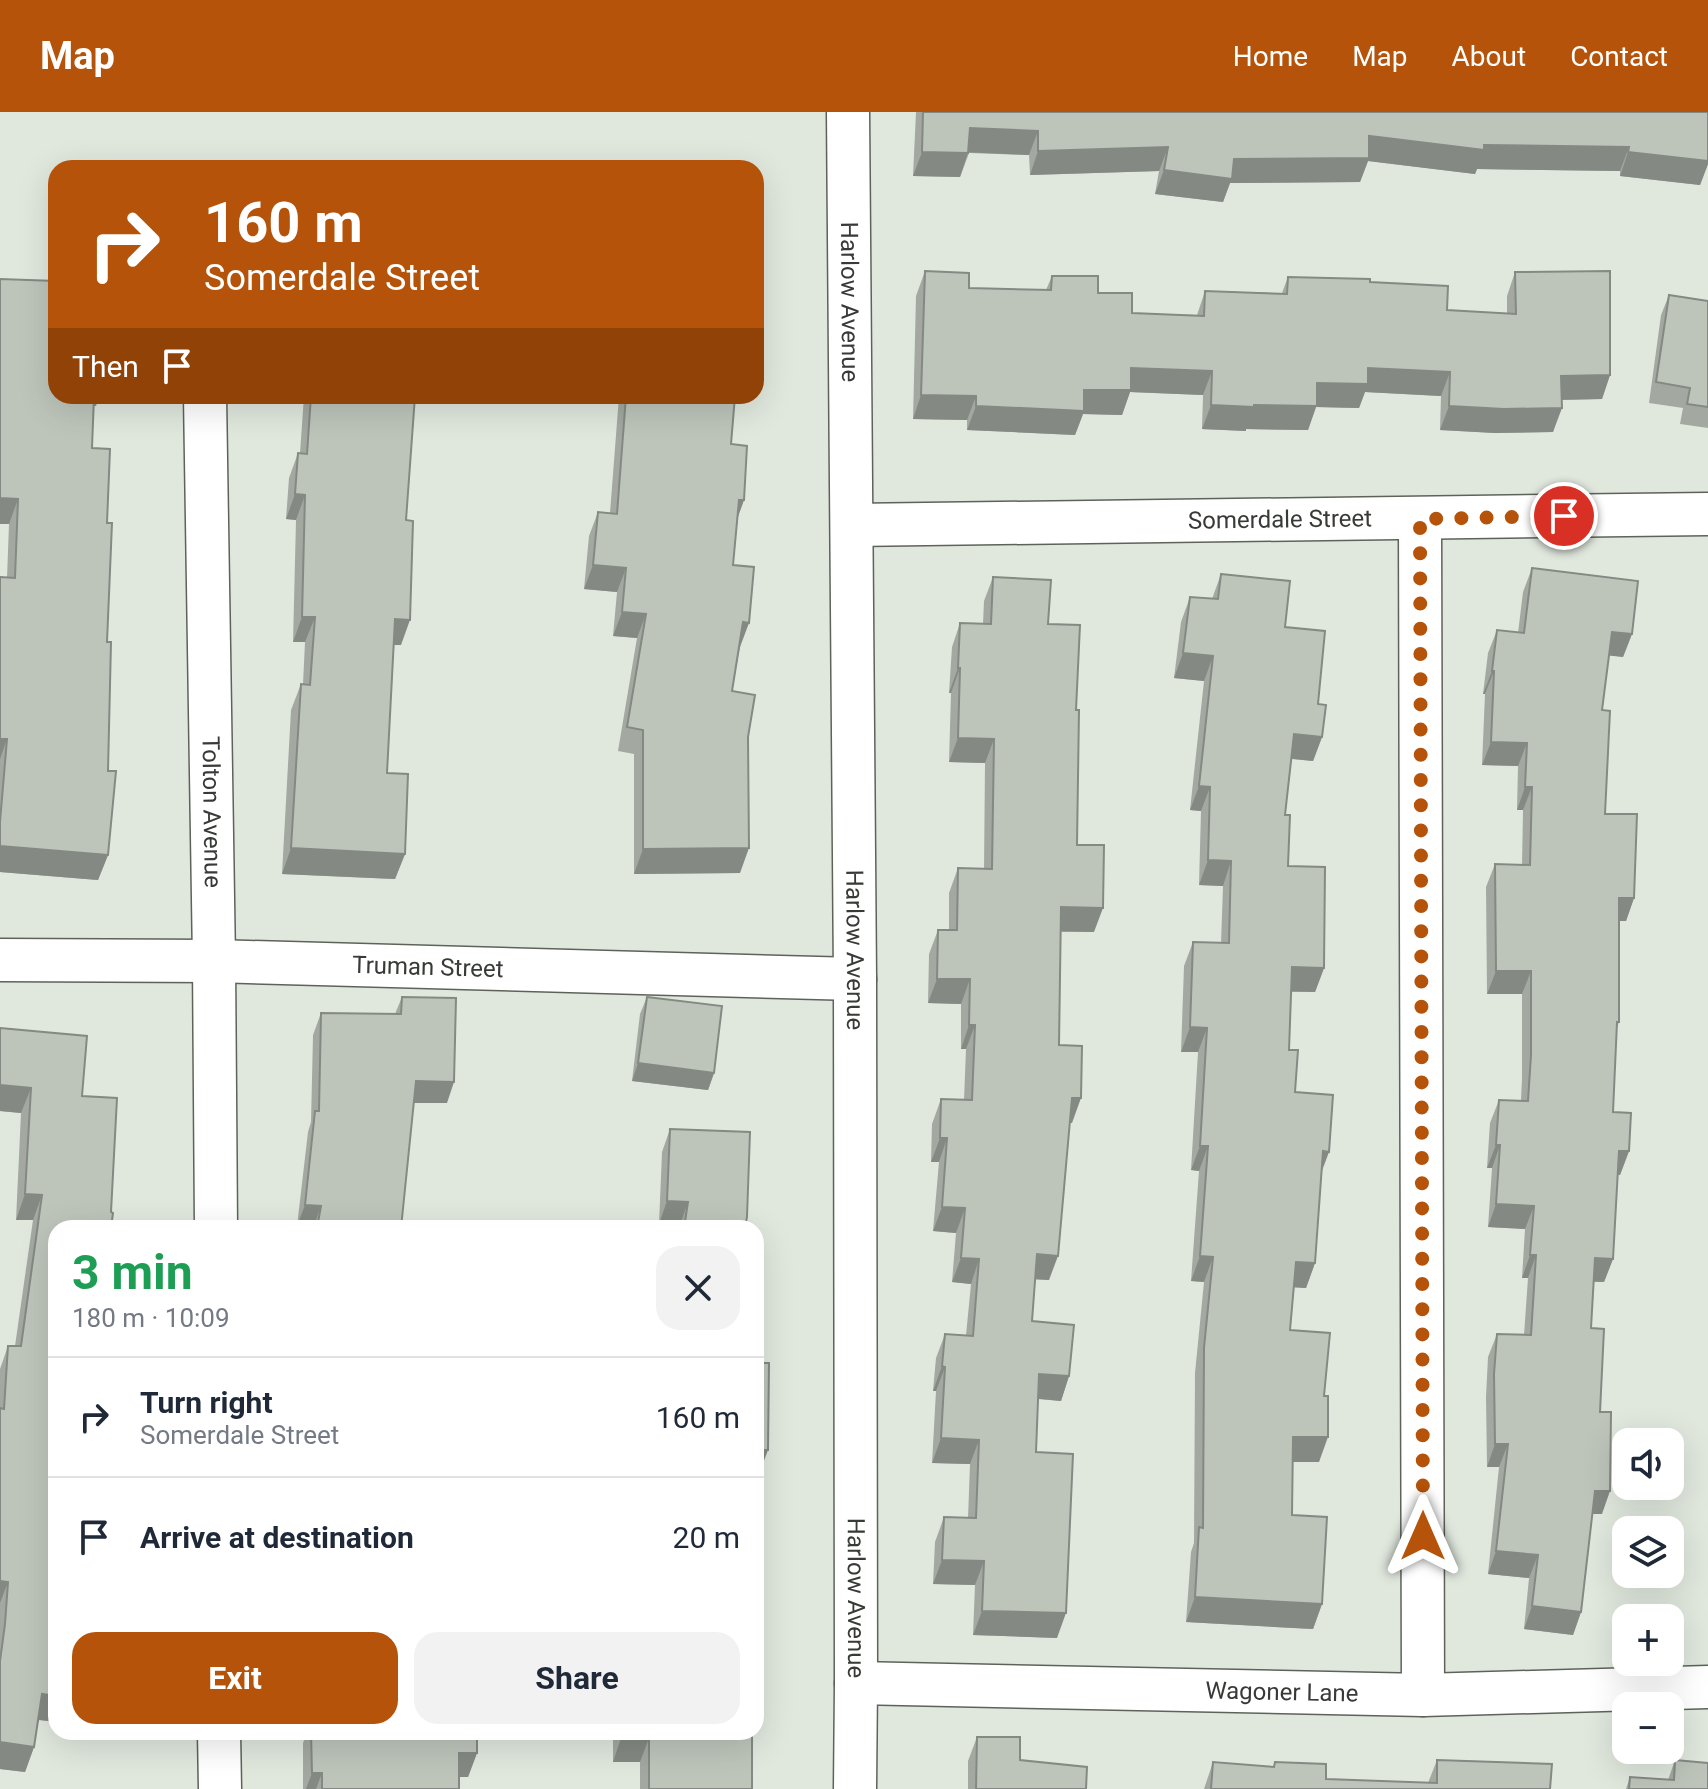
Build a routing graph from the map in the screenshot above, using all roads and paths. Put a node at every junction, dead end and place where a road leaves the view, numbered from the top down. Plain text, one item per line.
1 (848, 112) edge
2 (205, 404) edge
3 (1708, 514) edge
4 (1420, 519) junction
5 (852, 525) junction
6 (0, 960) edge
7 (214, 961) junction
8 (855, 979) junction
9 (216, 1220) edge
10 (856, 1683) junction
11 (1708, 1687) edge
12 (1423, 1695) junction
13 (219, 1740) edge
14 (220, 1789) edge
15 (855, 1789) edge

1 - 5 street, Harlow Avenue
2 - 7 street, Tolton Avenue
3 - 4 street, Somerdale Street
4 - 5 street, Somerdale Street
4 - 12 street
5 - 8 street, Harlow Avenue
6 - 7 street, Truman Street
7 - 8 street, Truman Street
7 - 9 street, Tolton Avenue
8 - 10 street, Harlow Avenue
10 - 12 street, Wagoner Lane
10 - 15 street, Harlow Avenue
11 - 12 street, Wagoner Lane
13 - 14 street

